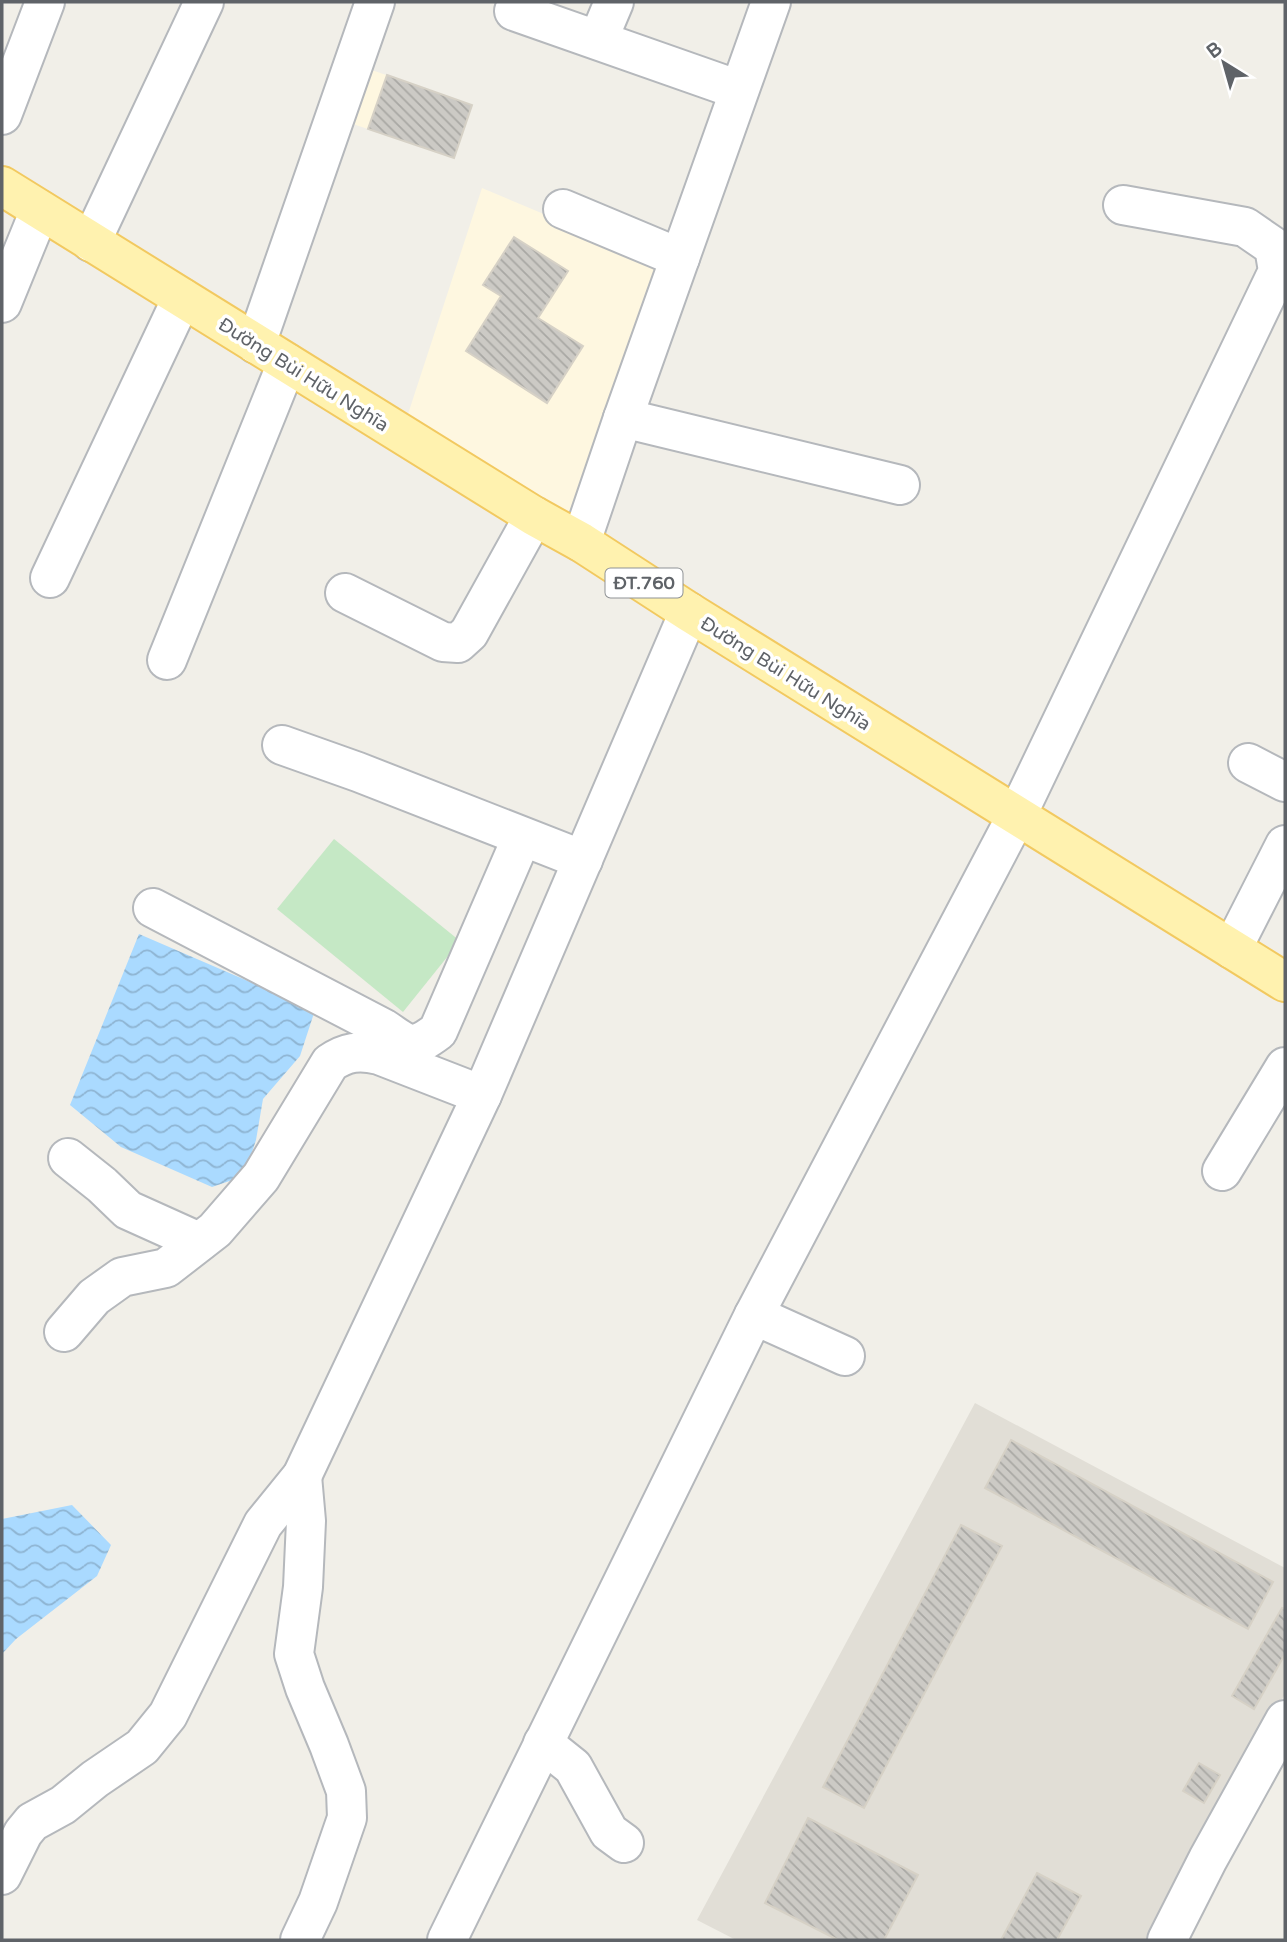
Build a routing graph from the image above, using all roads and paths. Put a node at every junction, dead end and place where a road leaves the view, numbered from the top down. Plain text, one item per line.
1 (45, 2) edge
2 (204, 2) edge
3 (376, 2) edge
4 (614, 2) edge
5 (771, 2) edge
6 (514, 11) dead end
7 (598, 40) junction
8 (739, 90) junction
9 (2, 115) edge
10 (2, 186) edge
11 (1123, 205) dead end
12 (563, 209) dead end
13 (40, 210) junction
14 (91, 242) junction
15 (680, 258) junction
16 (182, 298) junction
17 (2, 303) edge
18 (272, 353) junction
19 (623, 418) junction
20 (900, 485) dead end
21 (534, 516) junction
22 (581, 542) junction
23 (50, 578) dead end
24 (345, 593) dead end
25 (689, 612) junction
26 (167, 660) dead end
27 (282, 745) dead end
28 (1248, 763) dead end
29 (1285, 782) edge
30 (1017, 816) junction
31 (522, 837) junction
32 (1285, 845) edge
33 (583, 860) junction
34 (152, 908) dead end
35 (1232, 949) junction
36 (1285, 982) edge
37 (1285, 1067) edge
38 (482, 1096) junction
39 (68, 1158) dead end
40 (1222, 1171) dead end
41 (199, 1242) junction
42 (754, 1315) junction
43 (64, 1332) dead end
44 (845, 1356) dead end
45 (302, 1476) junction
46 (1285, 1720) edge
47 (543, 1742) junction
48 (624, 1843) dead end
49 (2, 1875) edge
50 (300, 1940) edge
51 (447, 1940) edge
52 (1167, 1940) edge

1 - 9 street
2 - 14 street
3 - 18 street
4 - 7 street
5 - 8 street
6 - 7 street
7 - 8 street
8 - 15 street
10 - 13 main road, Đường Bùi Hữu Nghĩa / ĐT.760
11 - 30 street
12 - 15 street
13 - 14 main road, Đường Bùi Hữu Nghĩa / ĐT.760
13 - 17 street
14 - 16 main road, Đường Bùi Hữu Nghĩa / ĐT.760
15 - 19 street
16 - 18 main road, Đường Bùi Hữu Nghĩa / ĐT.760
16 - 23 street
18 - 21 main road, Đường Bùi Hữu Nghĩa / ĐT.760
18 - 26 street
19 - 20 street
19 - 22 street
21 - 22 main road, Đường Bùi Hữu Nghĩa / ĐT.760
21 - 24 street
22 - 25 main road, Đường Bùi Hữu Nghĩa / ĐT.760
25 - 30 main road, Đường Bùi Hữu Nghĩa / ĐT.760
25 - 33 street
27 - 31 street
28 - 29 street
30 - 35 main road, Đường Bùi Hữu Nghĩa / ĐT.760
30 - 42 street
31 - 33 street
31 - 34 street
32 - 35 street
33 - 38 street
35 - 36 main road, Đường Bùi Hữu Nghĩa / ĐT.760
37 - 40 street
38 - 41 street
38 - 45 street
39 - 41 street
41 - 43 street
42 - 44 street
42 - 47 street
45 - 49 street
45 - 50 street
46 - 52 street
47 - 48 street
47 - 51 street

